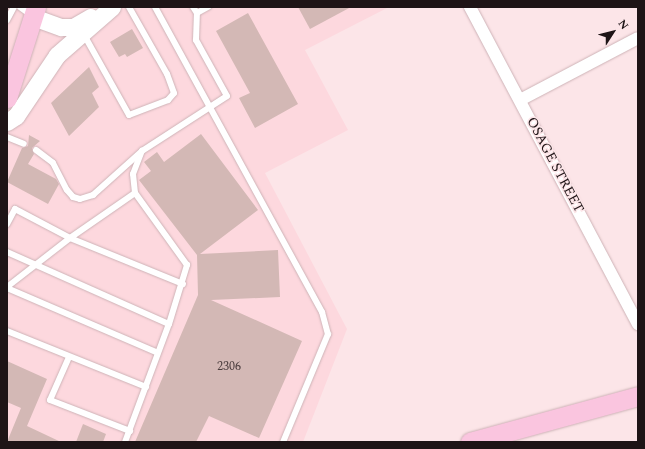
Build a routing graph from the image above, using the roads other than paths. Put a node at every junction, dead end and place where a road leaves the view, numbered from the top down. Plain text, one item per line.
1 (14, 7) edge
2 (111, 7) edge
3 (129, 7) edge
4 (155, 7) edge
5 (193, 7) edge
6 (208, 7) edge
7 (470, 7) edge
8 (30, 10) edge
9 (197, 13) junction
10 (7, 20) edge
11 (83, 31) junction
12 (638, 38) edge
13 (7, 97) edge
14 (520, 100) junction
15 (211, 106) junction
16 (7, 122) edge
17 (7, 137) edge
18 (24, 144) dead end
19 (36, 150) dead end
20 (142, 151) junction
21 (135, 193) junction
22 (7, 224) edge
23 (70, 238) junction
24 (7, 252) edge
25 (35, 266) junction
26 (183, 284) junction
27 (7, 288) edge
28 (169, 324) junction
29 (638, 324) edge
30 (7, 331) edge
31 (158, 353) junction
32 (69, 357) junction
33 (146, 387) junction
34 (638, 396) edge
35 (130, 431) junction
36 (126, 442) edge
37 (283, 442) edge
38 (470, 442) edge

1 - 10 lane
2 - 8 main road
2 - 11 main road
3 - 11 lane
4 - 15 lane
5 - 9 lane
6 - 9 lane
7 - 14 street, OSAGE STREET
8 - 13 main road
9 - 15 lane
11 - 16 main road
12 - 14 street
14 - 29 street, OSAGE STREET
15 - 20 lane
15 - 37 lane
17 - 18 lane
19 - 20 lane
20 - 21 lane
21 - 23 lane
21 - 26 lane
22 - 23 lane
23 - 25 lane
23 - 26 lane
24 - 25 lane
25 - 27 lane
25 - 28 lane
26 - 28 lane
27 - 31 lane
28 - 31 lane
30 - 32 lane
31 - 33 lane
32 - 33 lane
32 - 35 lane
33 - 35 lane
34 - 38 main road
35 - 36 lane

